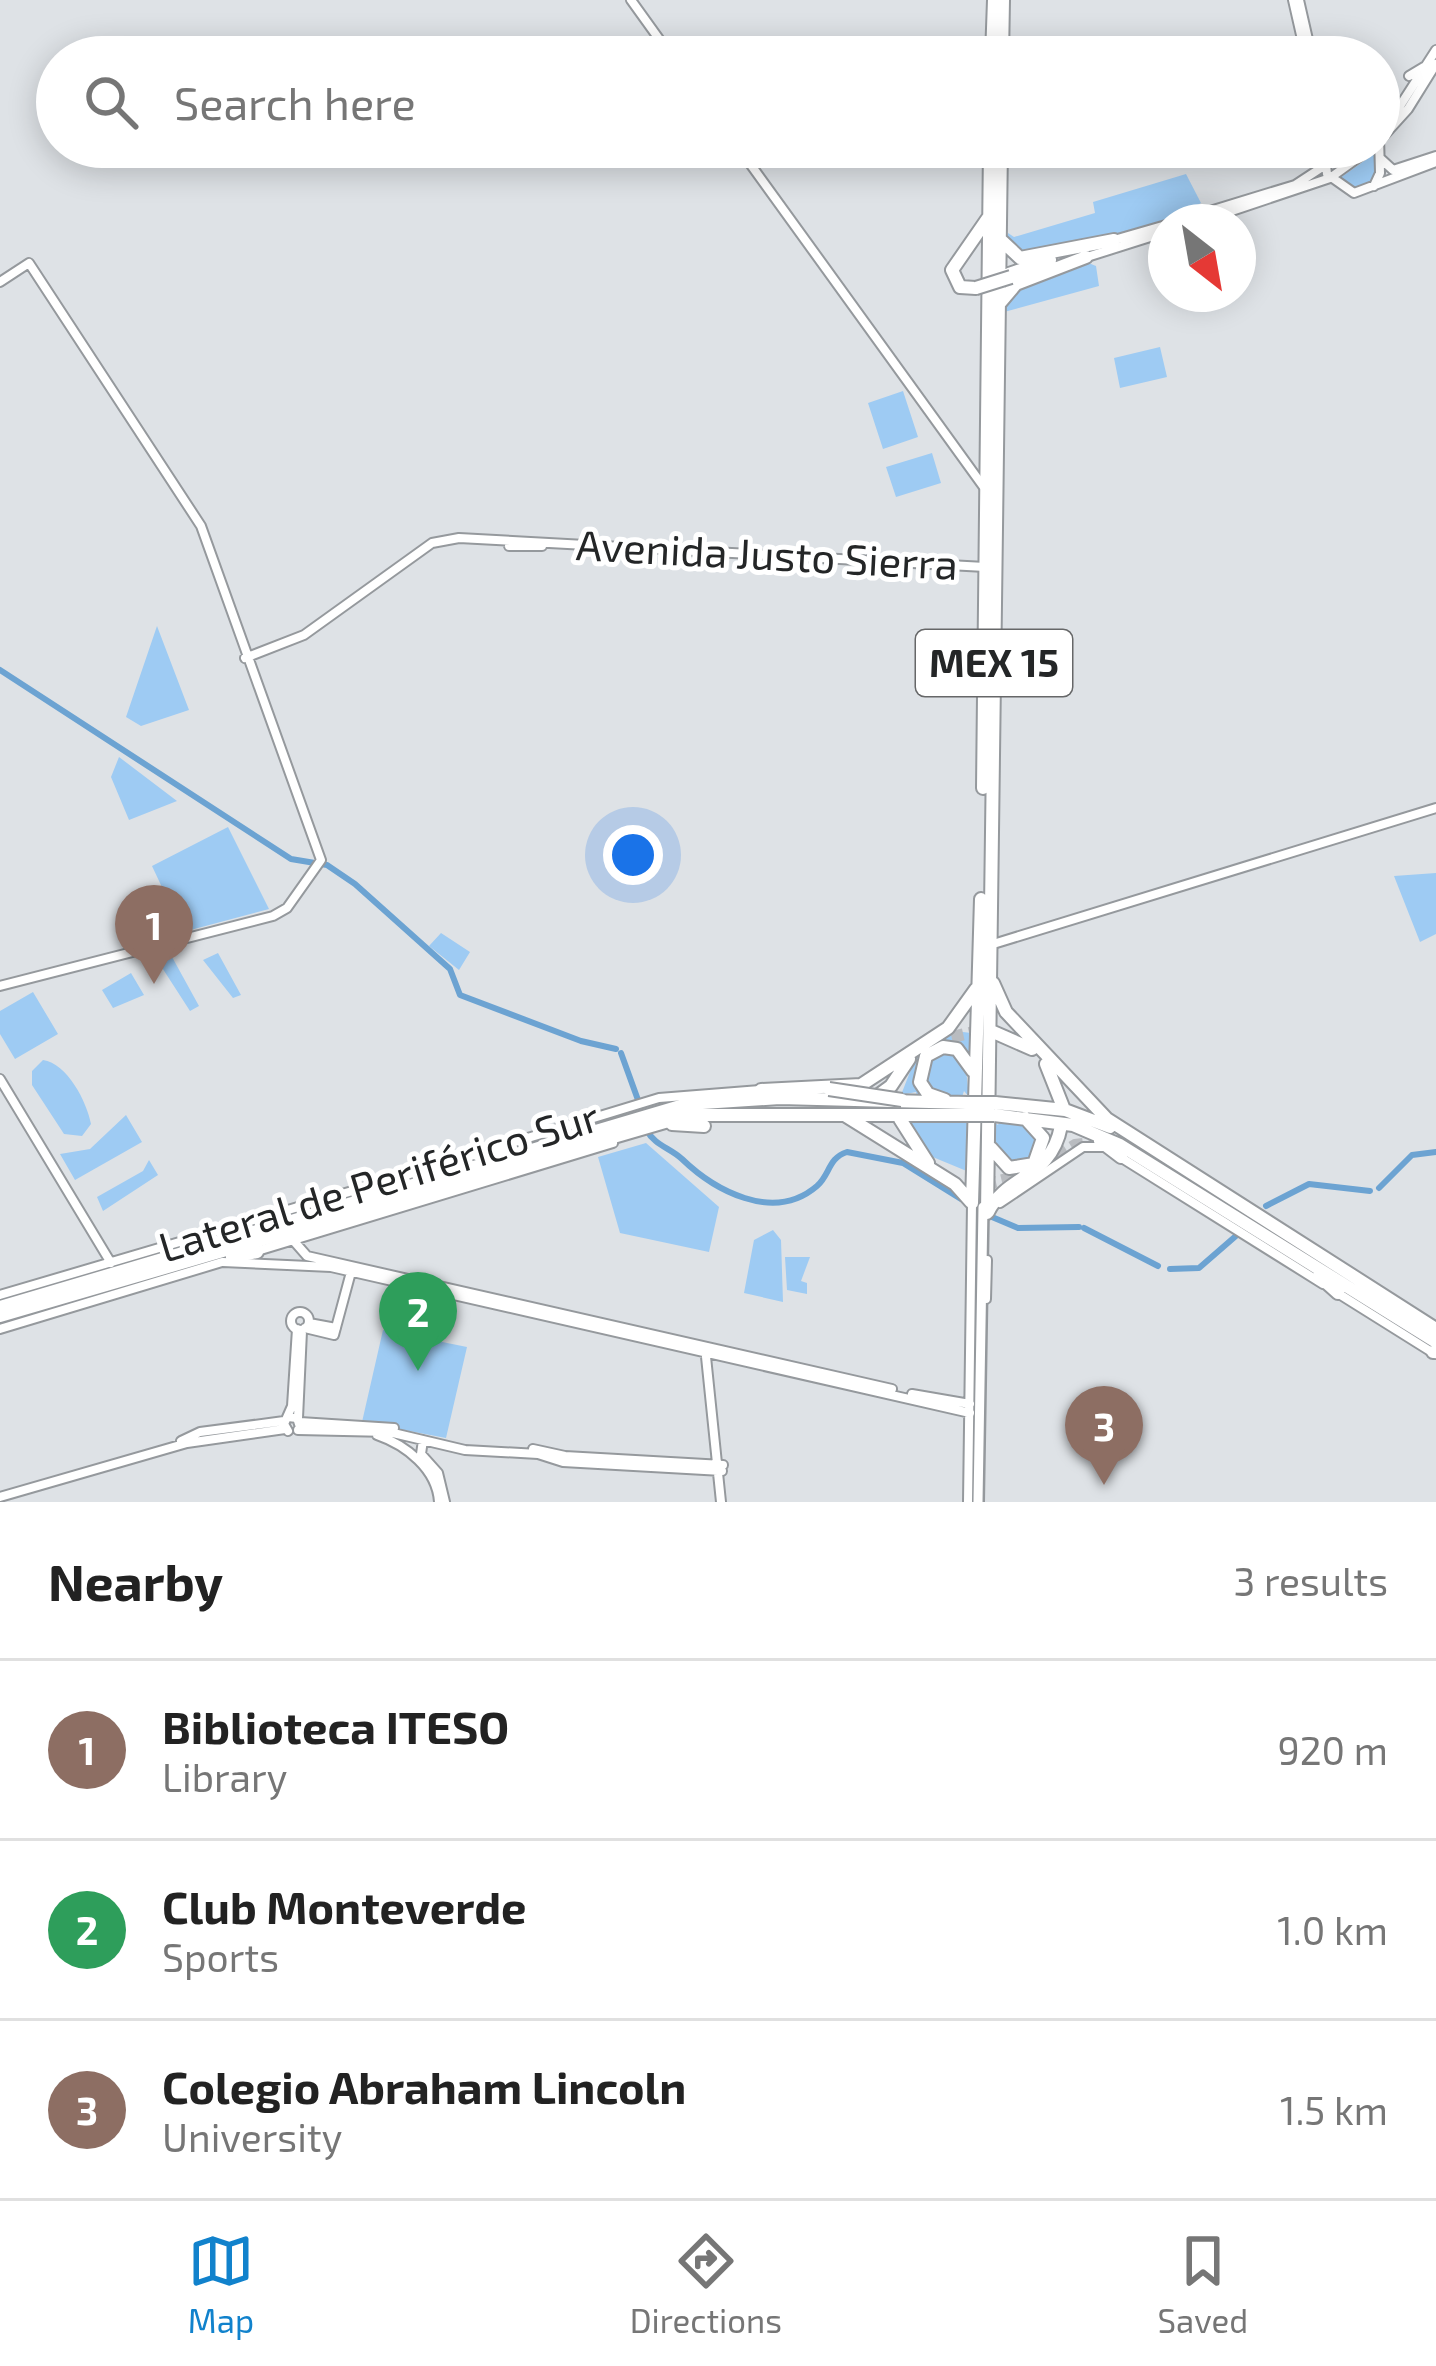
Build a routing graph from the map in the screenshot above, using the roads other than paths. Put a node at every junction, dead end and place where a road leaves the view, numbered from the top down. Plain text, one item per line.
1 (631, 0) edge
2 (994, 0) edge
3 (1003, 0) edge
4 (1296, 0) edge
5 (657, 36) edge
6 (993, 36) edge
7 (1002, 36) edge
8 (1304, 36) edge
9 (1436, 50) edge
10 (1431, 65) edge
11 (1409, 76) dead end
12 (1436, 78) edge
13 (1421, 87) junction
14 (1400, 101) edge
15 (1400, 113) edge
16 (1436, 159) edge
17 (753, 168) edge
18 (990, 168) edge
19 (1001, 168) edge
20 (1326, 168) edge
21 (1333, 168) edge
22 (1336, 168) edge
23 (1379, 168) edge
24 (1386, 168) edge
25 (1327, 174) junction
26 (1389, 174) junction
27 (1373, 188) junction
28 (1236, 204) edge
29 (1247, 204) edge
30 (991, 212) junction
31 (1148, 231) edge
32 (1000, 237) junction
33 (1114, 240) junction
34 (1148, 241) edge
35 (1086, 257) junction
36 (1010, 276) junction
37 (990, 280) junction
38 (0, 285) edge
39 (976, 287) junction
40 (998, 308) junction
41 (986, 491) junction
42 (986, 566) junction
43 (245, 658) junction
44 (1436, 808) edge
45 (989, 952) junction
46 (979, 983) junction
47 (0, 986) edge
48 (991, 1031) tunnel mouth
49 (982, 1048) junction
50 (918, 1049) junction
51 (898, 1064) dead end
52 (976, 1078) junction
53 (0, 1079) edge
54 (761, 1090) junction
55 (779, 1096) junction
56 (900, 1097) junction
57 (945, 1104) junction
58 (1063, 1107) dead end
59 (967, 1109) junction
60 (992, 1112) junction
61 (812, 1113) junction
62 (841, 1114) junction
63 (1018, 1115) junction
64 (794, 1116) dead end
65 (901, 1119) dead end
66 (653, 1124) junction
67 (1067, 1125) junction
68 (704, 1126) dead end
69 (633, 1132) dead end
70 (533, 1142) junction
71 (989, 1142) junction
72 (1145, 1145) junction
73 (477, 1154) joint
74 (1121, 1157) junction
75 (1186, 1162) dead end
76 (506, 1166) junction
77 (971, 1173) junction
78 (388, 1181) junction
79 (1169, 1181) dead end
80 (1230, 1192) dead end
81 (426, 1198) junction
82 (980, 1212) junction
83 (1246, 1212) junction
84 (273, 1224) junction
85 (293, 1240) junction
86 (256, 1252) junction
87 (223, 1262) junction
88 (111, 1263) junction
89 (1304, 1264) junction
90 (1332, 1264) junction
91 (352, 1269) junction
92 (1363, 1270) dead end
93 (159, 1276) junction
94 (1355, 1291) junction
95 (1338, 1293) junction
96 (3, 1305) edge
97 (18, 1314) dead end
98 (0, 1329) edge
99 (1436, 1329) edge
100 (708, 1350) junction
101 (1435, 1350) edge
102 (984, 1395) junction
103 (973, 1412) junction
104 (292, 1423) junction
105 (364, 1431) junction
106 (423, 1438) junction
107 (720, 1468) junction
108 (0, 1497) edge
109 (442, 1502) edge
110 (723, 1502) edge
111 (975, 1502) edge

1 - 5 street
2 - 6 highway
3 - 7 highway
4 - 8 street
9 - 10 street
10 - 11 street
10 - 13 street
10 - 14 street
12 - 13 street
13 - 15 street
16 - 26 street
17 - 41 street
18 - 30 highway, MEX 15
19 - 32 highway, MEX 15
20 - 25 street
21 - 25 street
22 - 25 street
23 - 27 street
24 - 26 street
25 - 27 street
25 - 28 street
25 - 29 street
26 - 27 street
30 - 37 highway, MEX 15
30 - 39 highway
31 - 33 street
32 - 33 highway
32 - 40 highway, MEX 15
33 - 36 highway
34 - 35 street
35 - 36 highway
35 - 40 highway
36 - 39 highway, bridge
37 - 39 highway
37 - 41 highway, MEX 15
38 - 43 street
40 - 45 highway, MEX 15
41 - 42 highway, MEX 15
42 - 43 street, Avenida Justo Sierra
42 - 46 highway, MEX 15
43 - 47 street
44 - 45 street
45 - 49 highway, MEX 15
45 - 72 highway
46 - 49 highway, MEX 15
46 - 50 highway
46 - 56 highway
48 - 58 highway
49 - 52 highway, MEX 15
49 - 60 highway, MEX 15
50 - 54 highway
50 - 55 highway
51 - 55 highway
52 - 59 highway
52 - 77 highway, MEX 15
53 - 88 street
54 - 55 highway
54 - 56 highway, bridge
54 - 70 street, Lateral de Periférico Sur
55 - 57 highway
55 - 70 highway
56 - 57 highway
57 - 59 highway
59 - 60 highway, bridge
59 - 62 highway
60 - 63 highway
60 - 71 highway
60 - 72 highway
60 - 82 main road, MEX 15
61 - 62 highway
61 - 64 highway
61 - 66 highway
62 - 82 highway
63 - 67 highway
63 - 71 highway
65 - 77 highway
66 - 68 highway
66 - 76 highway
67 - 74 highway
67 - 82 highway
67 - 94 highway
69 - 81 street, Lateral de Periférico Sur
70 - 73 highway
70 - 84 highway
71 - 82 highway
72 - 75 highway
72 - 83 highway
73 - 78 street, Lateral de Periférico Sur
74 - 82 street
74 - 95 street
76 - 81 highway
76 - 93 highway
77 - 82 highway
78 - 84 highway
78 - 88 street, Lateral de Periférico Sur
79 - 89 highway
80 - 83 highway
81 - 85 street, Lateral de Periférico Sur
82 - 102 street
82 - 103 main road, MEX 15
82 - 111 main road, MEX 15
83 - 90 highway
84 - 96 highway
85 - 86 street, Lateral de Periférico Sur
85 - 91 street
86 - 87 street, Lateral de Periférico Sur
86 - 93 highway
87 - 91 street
87 - 93 street, Lateral de Periférico Sur
88 - 96 street, Lateral de Periférico Sur
89 - 94 highway
89 - 95 highway
90 - 92 highway
90 - 99 highway
91 - 100 street
91 - 104 street
93 - 96 highway
93 - 97 street
93 - 98 street, Lateral de Periférico Sur
94 - 101 highway
95 - 101 street
100 - 103 street
100 - 107 street
102 - 103 main road
102 - 111 street
103 - 111 main road, MEX 15
104 - 105 street
104 - 106 street
104 - 108 street
105 - 106 street
105 - 109 street
106 - 107 street
106 - 109 street
107 - 110 street

